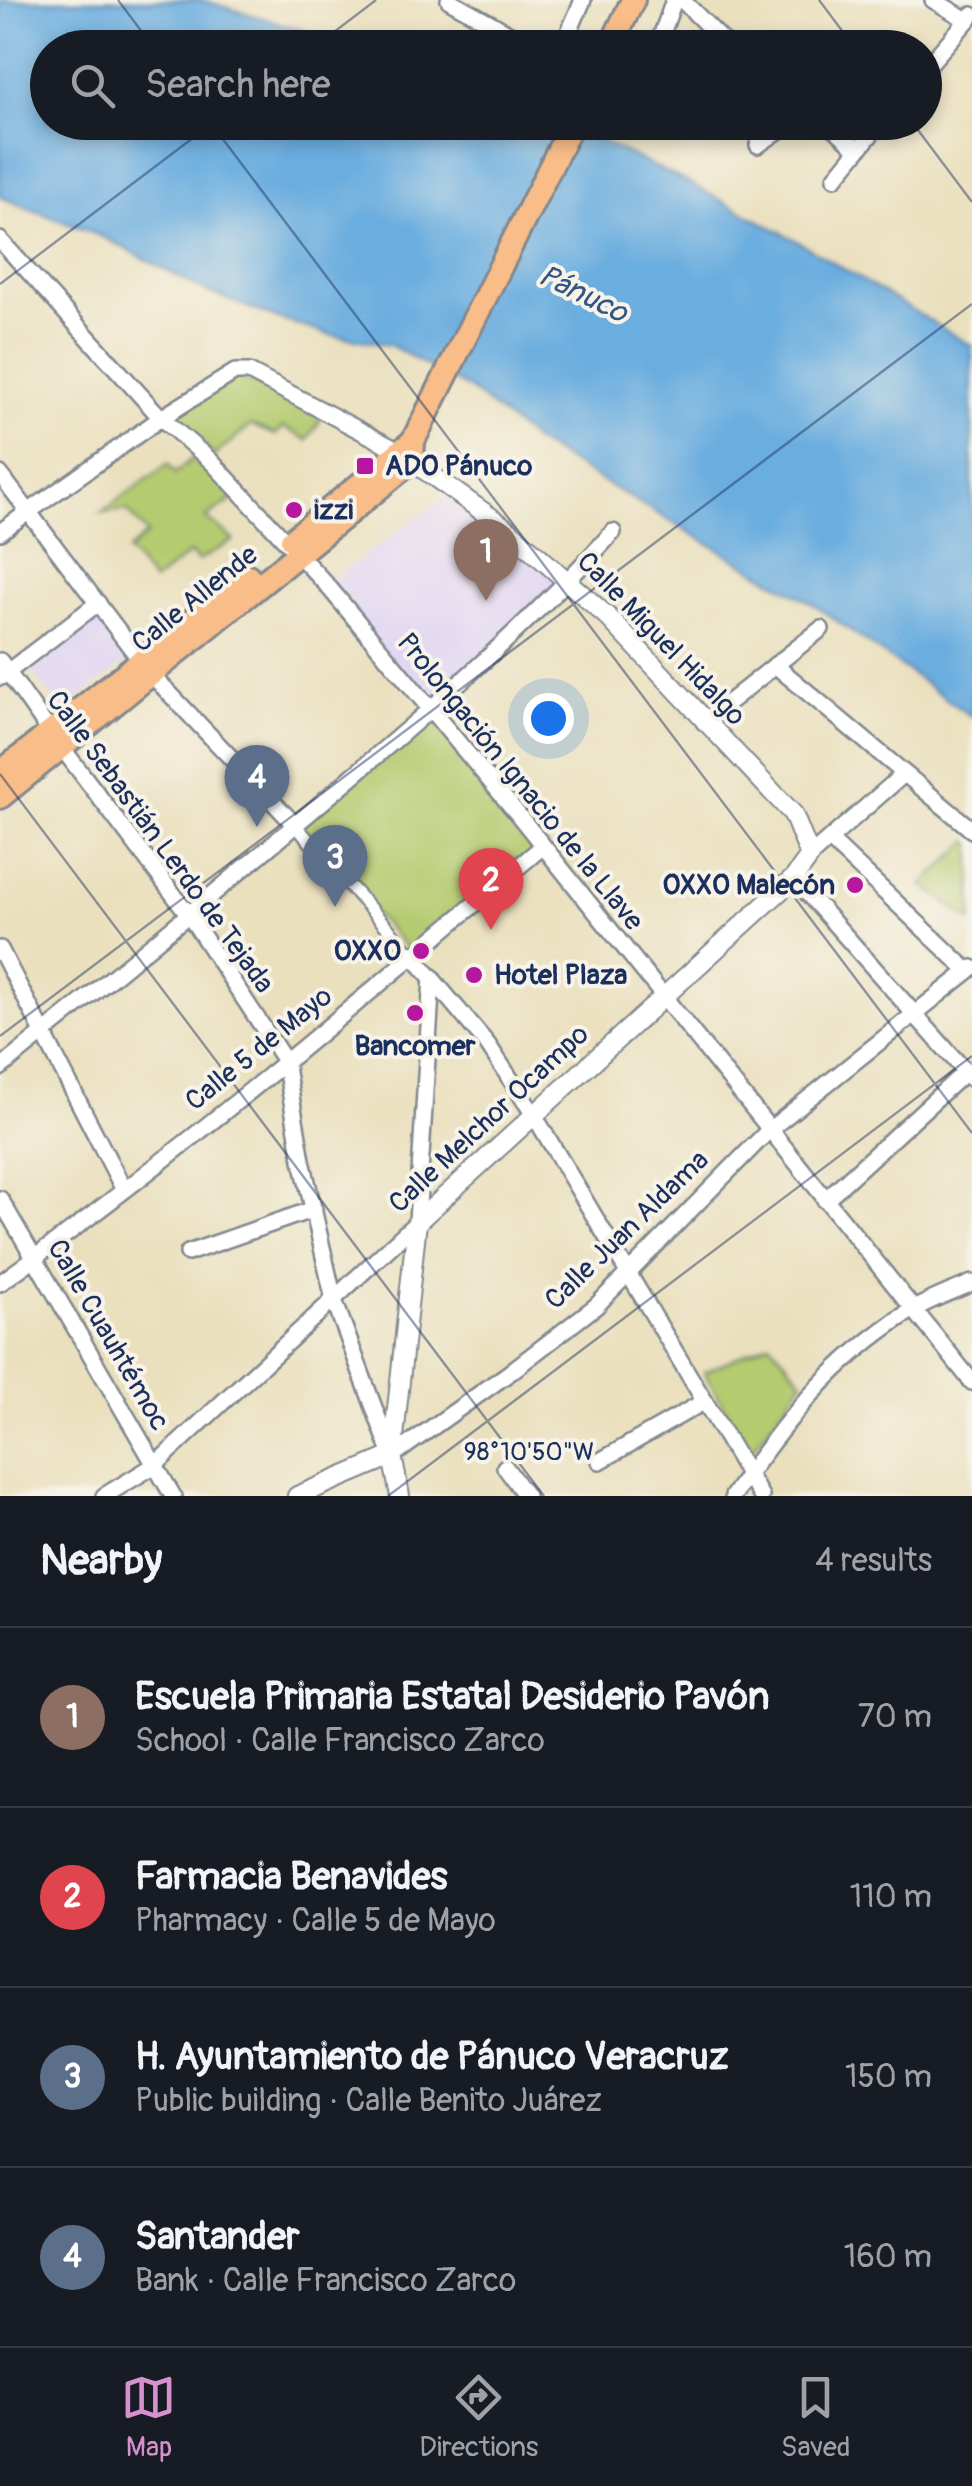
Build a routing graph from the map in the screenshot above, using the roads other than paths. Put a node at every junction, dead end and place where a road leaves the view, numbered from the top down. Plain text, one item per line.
1 (449, 0) edge
2 (583, 0) edge
3 (633, 0) edge
4 (678, 0) edge
5 (933, 0) edge
6 (970, 17) edge
7 (503, 30) edge
8 (569, 30) edge
9 (619, 30) edge
10 (665, 30) edge
11 (710, 30) edge
12 (942, 47) edge
13 (563, 140) edge
14 (765, 140) edge
15 (847, 140) edge
16 (866, 140) edge
17 (758, 145) dead end
18 (858, 150) junction
19 (834, 178) dead end
20 (0, 240) edge
21 (160, 418) junction
22 (408, 451) junction
23 (0, 474) edge
24 (29, 512) junction
25 (0, 532) edge
26 (613, 532) dead end
27 (294, 549) junction
28 (569, 580) junction
29 (98, 604) junction
30 (821, 629) dead end
31 (775, 665) junction
32 (145, 666) junction
33 (3, 670) edge
34 (432, 711) junction
35 (704, 722) junction
36 (55, 740) junction
37 (0, 773) edge
38 (904, 774) junction
39 (0, 798) edge
40 (294, 825) junction
41 (972, 830) edge
42 (830, 840) junction
43 (542, 846) junction
44 (810, 856) junction
45 (794, 878) junction
46 (189, 916) junction
47 (0, 949) edge
48 (413, 956) junction
49 (970, 969) edge
50 (432, 977) junction
51 (662, 998) junction
52 (914, 1014) junction
53 (42, 1034) junction
54 (285, 1061) junction
55 (0, 1068) edge
56 (968, 1075) edge
57 (534, 1114) junction
58 (769, 1130) junction
59 (124, 1190) junction
60 (0, 1199) edge
61 (825, 1200) junction
62 (314, 1209) junction
63 (416, 1222) junction
64 (188, 1253) dead end
65 (34, 1258) junction
66 (628, 1271) junction
67 (0, 1283) edge
68 (972, 1283) edge
69 (334, 1300) junction
70 (912, 1310) junction
71 (972, 1382) edge
72 (705, 1401) junction
73 (392, 1456) junction
74 (600, 1461) dead end
75 (156, 1465) junction
76 (505, 1467) dead end
77 (748, 1474) junction
78 (104, 1496) edge
79 (174, 1496) edge
80 (297, 1496) edge
81 (400, 1496) edge
82 (526, 1496) edge
83 (733, 1496) edge
84 (761, 1496) edge

1 - 7 street
2 - 8 street
3 - 9 main road
4 - 10 street
4 - 11 street
5 - 6 street
6 - 12 street
13 - 22 main road, Calle Allende
14 - 17 street
15 - 18 street
16 - 18 street
18 - 19 street
20 - 21 street, Prolongación Ignacio de la Llave
21 - 22 street, Calle Miguel Hidalgo
21 - 24 street
21 - 27 street, Prolongación Ignacio de la Llave
22 - 27 main road, Calle Allende
22 - 28 street, Calle Miguel Hidalgo
23 - 24 street
24 - 25 street
24 - 29 street
26 - 28 street
27 - 32 main road, Calle Allende
27 - 34 street, Prolongación Ignacio de la Llave
28 - 34 street
28 - 35 street, Calle Miguel Hidalgo
29 - 32 street
29 - 33 street
30 - 31 street
31 - 35 street
31 - 38 street
32 - 36 main road, Calle Allende
32 - 40 street
33 - 36 street, Calle Sebastián Lerdo de Tejada
34 - 40 street
34 - 43 street, Prolongación Ignacio de la Llave
35 - 44 street, Calle Miguel Hidalgo
36 - 37 main road, Calle Allende
36 - 39 main road, Calle Allende
36 - 46 street, Calle Sebastián Lerdo de Tejada
38 - 41 street
38 - 42 street, Calle Melchor Ocampo
40 - 46 street
40 - 48 street
42 - 44 street, Calle Melchor Ocampo
42 - 49 street
43 - 48 street, Calle 5 de Mayo
43 - 51 street, Prolongación Ignacio de la Llave
44 - 45 street, Calle Melchor Ocampo
45 - 51 street, Calle Melchor Ocampo
45 - 52 street
46 - 53 street
46 - 54 street, Calle Sebastián Lerdo de Tejada
47 - 53 street
48 - 50 street
48 - 54 street, Calle 5 de Mayo
49 - 52 street, Calle Juan Aldama
50 - 57 street
50 - 63 street
51 - 57 street, Calle Melchor Ocampo
51 - 58 street, Prolongación Ignacio de la Llave
52 - 56 street
52 - 58 street, Calle Juan Aldama
53 - 55 street
53 - 59 street
54 - 59 street, Calle 5 de Mayo
54 - 62 street, Calle Sebastián Lerdo de Tejada
56 - 61 street
57 - 63 street, Calle Melchor Ocampo
57 - 66 street
58 - 61 street, Prolongación Ignacio de la Llave
58 - 66 street, Calle Juan Aldama
59 - 65 street, Calle 5 de Mayo
60 - 65 street, Calle Cuauhtémoc
61 - 70 street, Prolongación Ignacio de la Llave
62 - 64 street
62 - 69 street, Calle Sebastián Lerdo de Tejada
63 - 69 street, Calle Melchor Ocampo
63 - 73 street
65 - 67 street, Calle 5 de Mayo
65 - 75 street, Calle Cuauhtémoc
66 - 72 street
66 - 73 street, Calle Juan Aldama
68 - 70 street
69 - 73 street, Calle Sebastián Lerdo de Tejada
69 - 75 street, Calle Melchor Ocampo
70 - 71 street, Prolongación Ignacio de la Llave
70 - 77 street
72 - 74 street
72 - 77 street
73 - 80 street, Calle Juan Aldama
73 - 81 street
75 - 78 street, Calle Melchor Ocampo
75 - 79 street, Calle Cuauhtémoc
76 - 82 street
77 - 83 street
77 - 84 street

